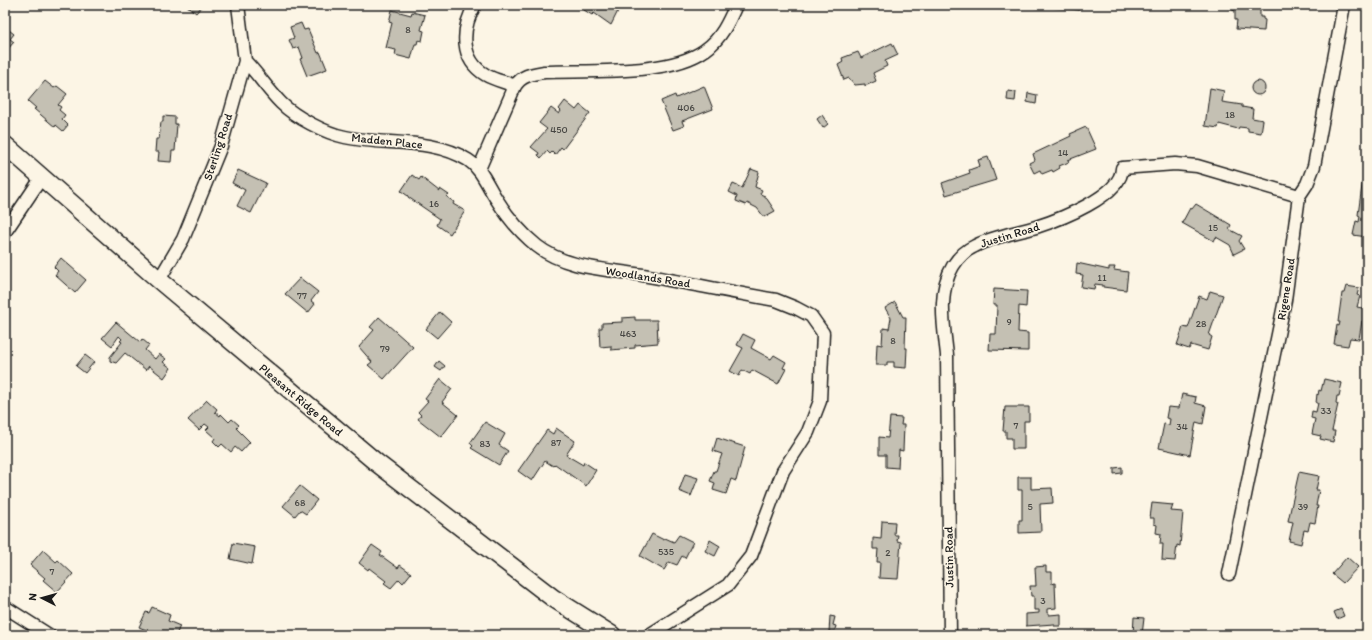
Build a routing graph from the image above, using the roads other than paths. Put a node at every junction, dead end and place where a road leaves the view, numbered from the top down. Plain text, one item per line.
1 (238, 5) edge
2 (475, 5) edge
3 (736, 5) edge
4 (1344, 5) edge
5 (245, 61) junction
6 (515, 86) junction
7 (5, 145) edge
8 (479, 169) junction
9 (42, 177) junction
10 (1299, 196) junction
11 (5, 232) edge
12 (159, 280) junction
13 (1230, 574) dead end
14 (5, 607) edge
15 (49, 635) edge
16 (612, 635) edge
17 (649, 635) edge
18 (950, 635) edge

1 - 5 street, Sterling Road
2 - 6 street
3 - 6 street
4 - 10 street, Rigene Road
5 - 8 street, Madden Place
5 - 12 street, Sterling Road
6 - 8 street
7 - 9 street, Pleasant Ridge Road
8 - 17 street, Woodlands Road
9 - 11 street
9 - 12 street, Pleasant Ridge Road
10 - 13 street, Rigene Road
10 - 18 street, Justin Road
12 - 16 street, Pleasant Ridge Road
14 - 15 street

